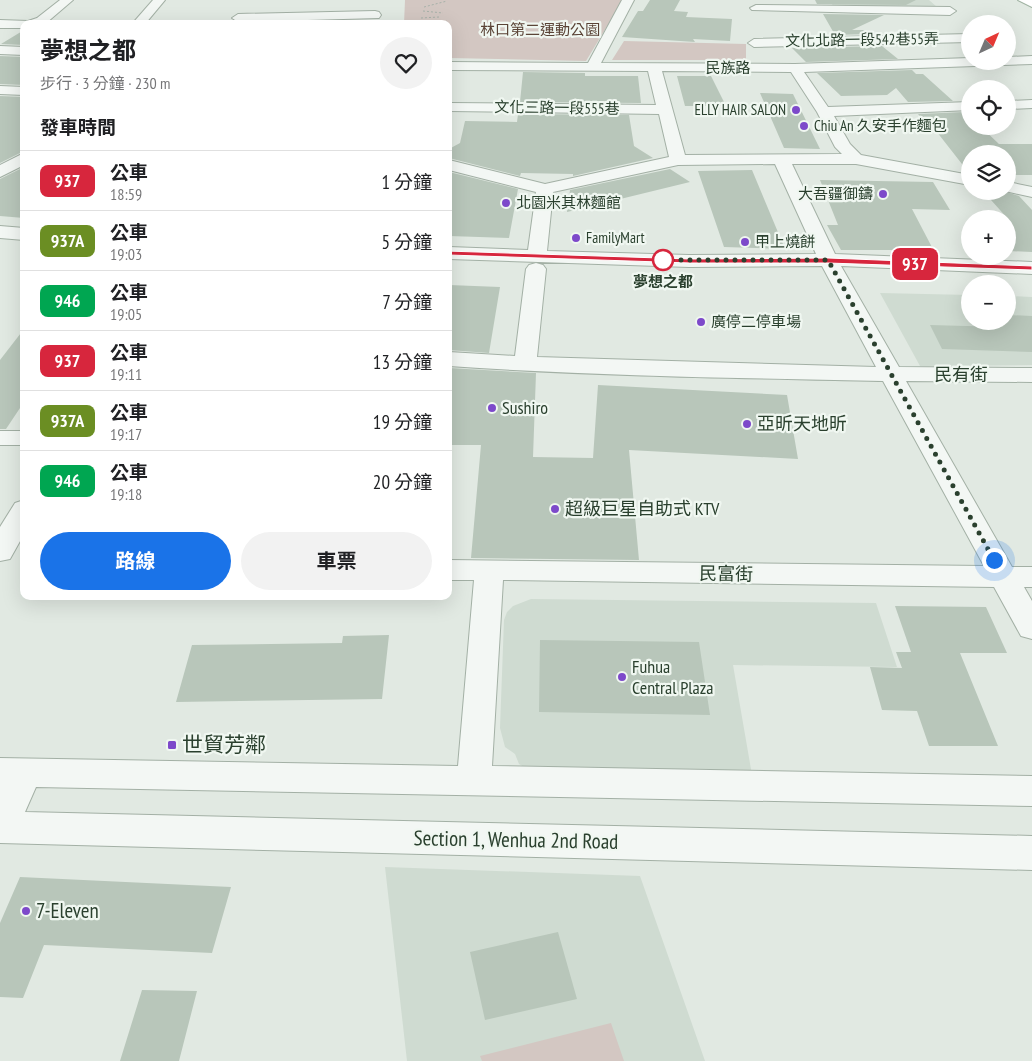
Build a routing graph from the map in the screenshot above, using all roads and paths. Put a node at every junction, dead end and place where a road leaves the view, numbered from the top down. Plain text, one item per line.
1 (67, 0) edge
2 (159, 0) edge
3 (346, 0) edge
4 (628, 0) edge
5 (934, 0) edge
6 (1024, 0) edge
7 (447, 1) edge
8 (1032, 4) edge
9 (424, 7) dead end
10 (245, 8) dead end
11 (756, 8) edge
12 (423, 11) dead end
13 (950, 11) junction
14 (442, 13) dead end
15 (375, 15) dead end
16 (342, 16) junction
17 (439, 17) dead end
18 (421, 18) dead end
19 (961, 19) edge
20 (42, 20) edge
21 (142, 20) edge
22 (237, 20) edge
23 (257, 20) edge
24 (0, 24) edge
25 (20, 24) edge
26 (961, 38) edge
27 (0, 50) edge
28 (20, 51) edge
29 (1032, 60) edge
30 (1016, 61) edge
31 (961, 62) edge
32 (452, 66) edge
33 (592, 67) junction
34 (654, 68) junction
35 (757, 68) junction
36 (795, 68) junction
37 (1016, 68) edge
38 (1026, 75) dead end
39 (0, 90) edge
40 (20, 91) edge
41 (1032, 104) edge
42 (1016, 105) edge
43 (961, 106) edge
44 (452, 107) edge
45 (665, 110) junction
46 (824, 112) junction
47 (0, 157) edge
48 (20, 159) edge
49 (856, 159) junction
50 (20, 160) edge
51 (678, 160) junction
52 (782, 161) junction
53 (452, 166) edge
54 (0, 172) edge
55 (961, 178) edge
56 (545, 189) junction
57 (1016, 189) edge
58 (1032, 192) edge
59 (0, 232) edge
60 (20, 234) edge
61 (0, 244) edge
62 (20, 245) edge
63 (452, 253) edge
64 (537, 262) junction
65 (452, 266) edge
66 (1032, 268) edge
67 (833, 269) junction
68 (1032, 283) edge
69 (452, 359) edge
70 (525, 364) junction
71 (891, 374) junction
72 (1032, 375) edge
73 (0, 438) edge
74 (20, 438) edge
75 (20, 516) edge
76 (0, 552) edge
77 (452, 570) edge
78 (489, 571) junction
79 (1004, 577) junction
80 (1032, 577) edge
81 (1032, 628) edge
82 (13, 772) edge
83 (474, 781) junction
84 (1032, 791) edge
85 (0, 827) edge
86 (1032, 853) edge

1 - 20 street
2 - 21 street
3 - 16 street
4 - 33 street
5 - 13 street, 文化北路一段542巷55弄
6 - 8 main road
7 - 9 path
10 - 22 street
11 - 13 street
12 - 14 path
13 - 19 street, 文化北路一段542巷55弄
15 - 16 street
16 - 23 street
17 - 18 path
24 - 25 street
26 - 35 street, 文化北路一段542巷55弄
27 - 28 street
29 - 30 street, 民族路
31 - 36 street, 民族路
32 - 33 street, 民族路
33 - 34 street, 民族路
34 - 35 street, 民族路
34 - 45 street
35 - 36 street, 民族路
36 - 46 street
37 - 38 street
39 - 40 street
41 - 42 street
43 - 46 street
44 - 45 street, 文化三路一段555巷
45 - 51 street
46 - 49 street
47 - 48 street
49 - 52 street
49 - 55 street
50 - 54 street
51 - 52 street
51 - 56 street
52 - 67 street
53 - 56 street
56 - 64 street
57 - 58 street
59 - 60 street
61 - 62 street
63 - 64 street
64 - 65 street
64 - 67 street
64 - 70 street
66 - 67 street
67 - 68 street
67 - 71 street
69 - 70 street
70 - 71 street
71 - 72 street, 民有街
71 - 79 street
73 - 74 street
75 - 76 street
77 - 78 street, 民富街
78 - 79 street, 民富街
78 - 83 street
79 - 80 street
79 - 81 street
82 - 83 street
82 - 85 street
83 - 84 street
85 - 86 street, Section 1, Wenhua 2nd Road

